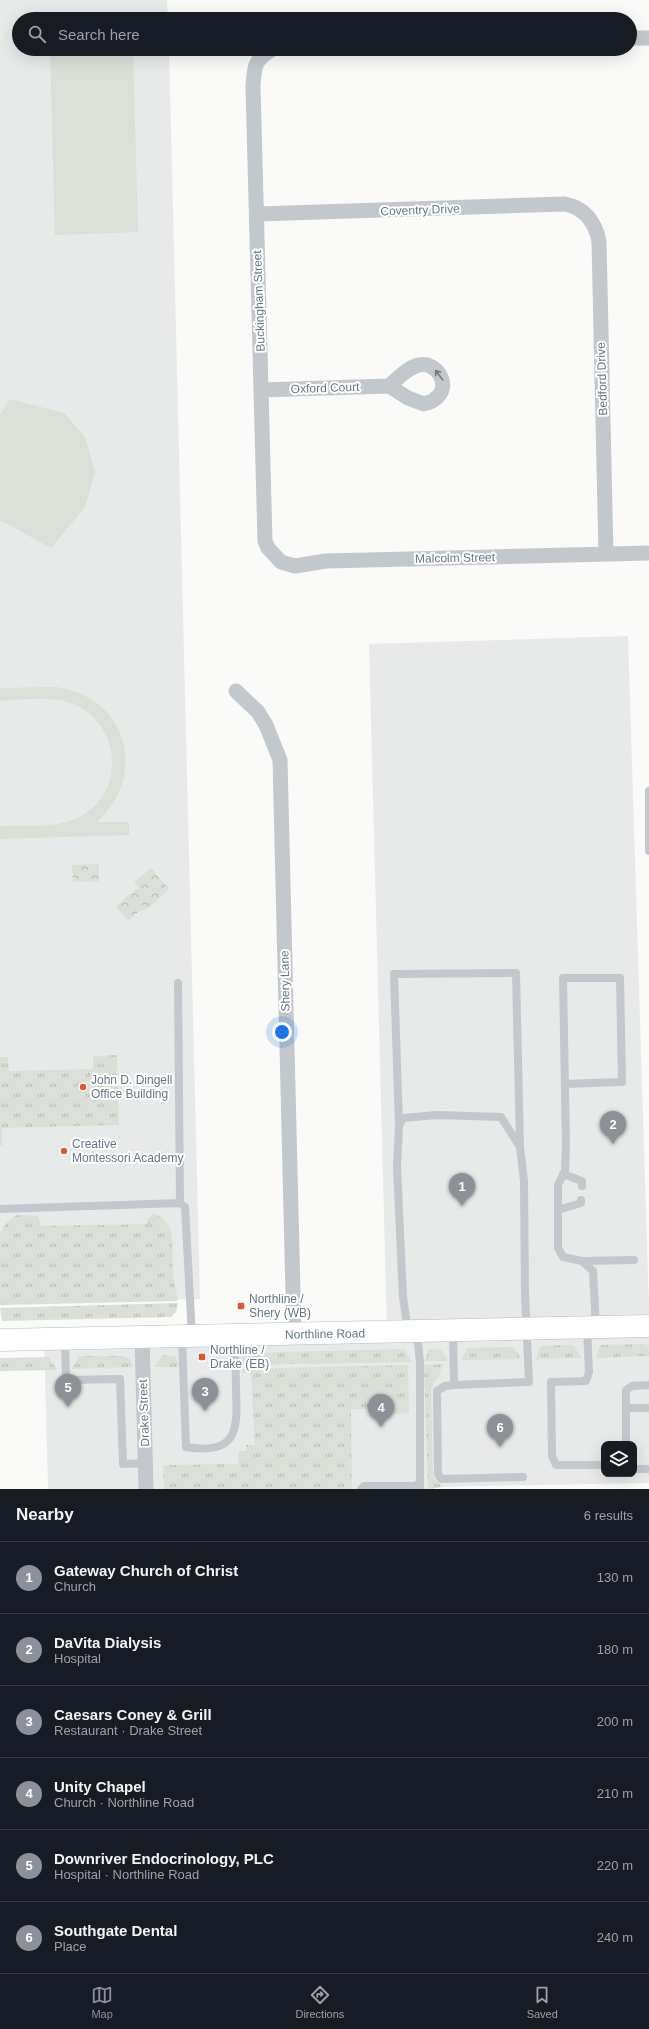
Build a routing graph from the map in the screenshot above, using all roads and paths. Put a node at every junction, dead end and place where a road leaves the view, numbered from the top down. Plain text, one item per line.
1 (637, 38) edge
2 (649, 38) edge
3 (264, 56) edge
4 (581, 210) joint
5 (257, 214) junction
6 (389, 386) dead end
7 (262, 390) junction
8 (268, 548) joint
9 (649, 553) edge
10 (606, 554) junction
11 (236, 691) dead end
12 (649, 791) edge
13 (649, 851) edge
14 (178, 983) dead end
15 (565, 1084) junction
16 (399, 1126) junction
17 (520, 1147) junction
18 (563, 1174) junction
19 (582, 1186) dead end
20 (581, 1200) dead end
21 (180, 1203) junction
22 (0, 1209) edge
23 (558, 1210) junction
24 (634, 1260) dead end
25 (582, 1261) junction
26 (649, 1326) edge
27 (592, 1328) junction
28 (527, 1329) junction
29 (453, 1330) junction
30 (412, 1331) junction
31 (294, 1334) junction
32 (234, 1335) junction
33 (187, 1337) junction
34 (142, 1338) junction
35 (65, 1339) junction
36 (0, 1340) edge
37 (454, 1385) junction
38 (649, 1385) edge
39 (626, 1408) junction
40 (649, 1408) edge
41 (626, 1441) edge
42 (146, 1463) junction
43 (601, 1465) edge
44 (637, 1469) edge
45 (649, 1469) edge
46 (523, 1476) dead end
47 (420, 1486) edge
48 (146, 1489) edge
49 (361, 1489) edge

1 - 2 street
3 - 5 street, Buckingham Street
4 - 5 street, Coventry Drive
4 - 10 street, Bedford Drive
5 - 7 street, Buckingham Street
6 - 7 street, Oxford Court
7 - 8 street, Buckingham Street
8 - 10 street, Malcolm Street
9 - 10 street, Malcolm Street
11 - 31 street, Shery Lane
12 - 13 lane
14 - 21 lane
15 - 15 lane
15 - 18 lane
16 - 17 lane
16 - 17 lane
16 - 30 lane
17 - 28 lane
18 - 19 lane
18 - 23 lane
20 - 23 lane
21 - 22 lane
21 - 33 lane
23 - 25 lane
24 - 25 lane
25 - 27 lane
26 - 27 main road, Northline Road
27 - 28 main road, Northline Road
27 - 43 lane
28 - 29 main road, Northline Road
28 - 37 lane
29 - 30 main road, Northline Road
29 - 37 lane
30 - 31 main road, Northline Road
30 - 47 lane
31 - 32 main road, Northline Road
32 - 33 main road, Northline Road
32 - 33 lane
33 - 34 main road, Northline Road
34 - 35 main road, Northline Road
34 - 42 street, Drake Street
35 - 36 main road, Northline Road
35 - 42 lane
37 - 46 lane
38 - 39 lane
39 - 40 lane
39 - 41 lane
42 - 48 street, Drake Street
44 - 45 lane
47 - 49 lane

